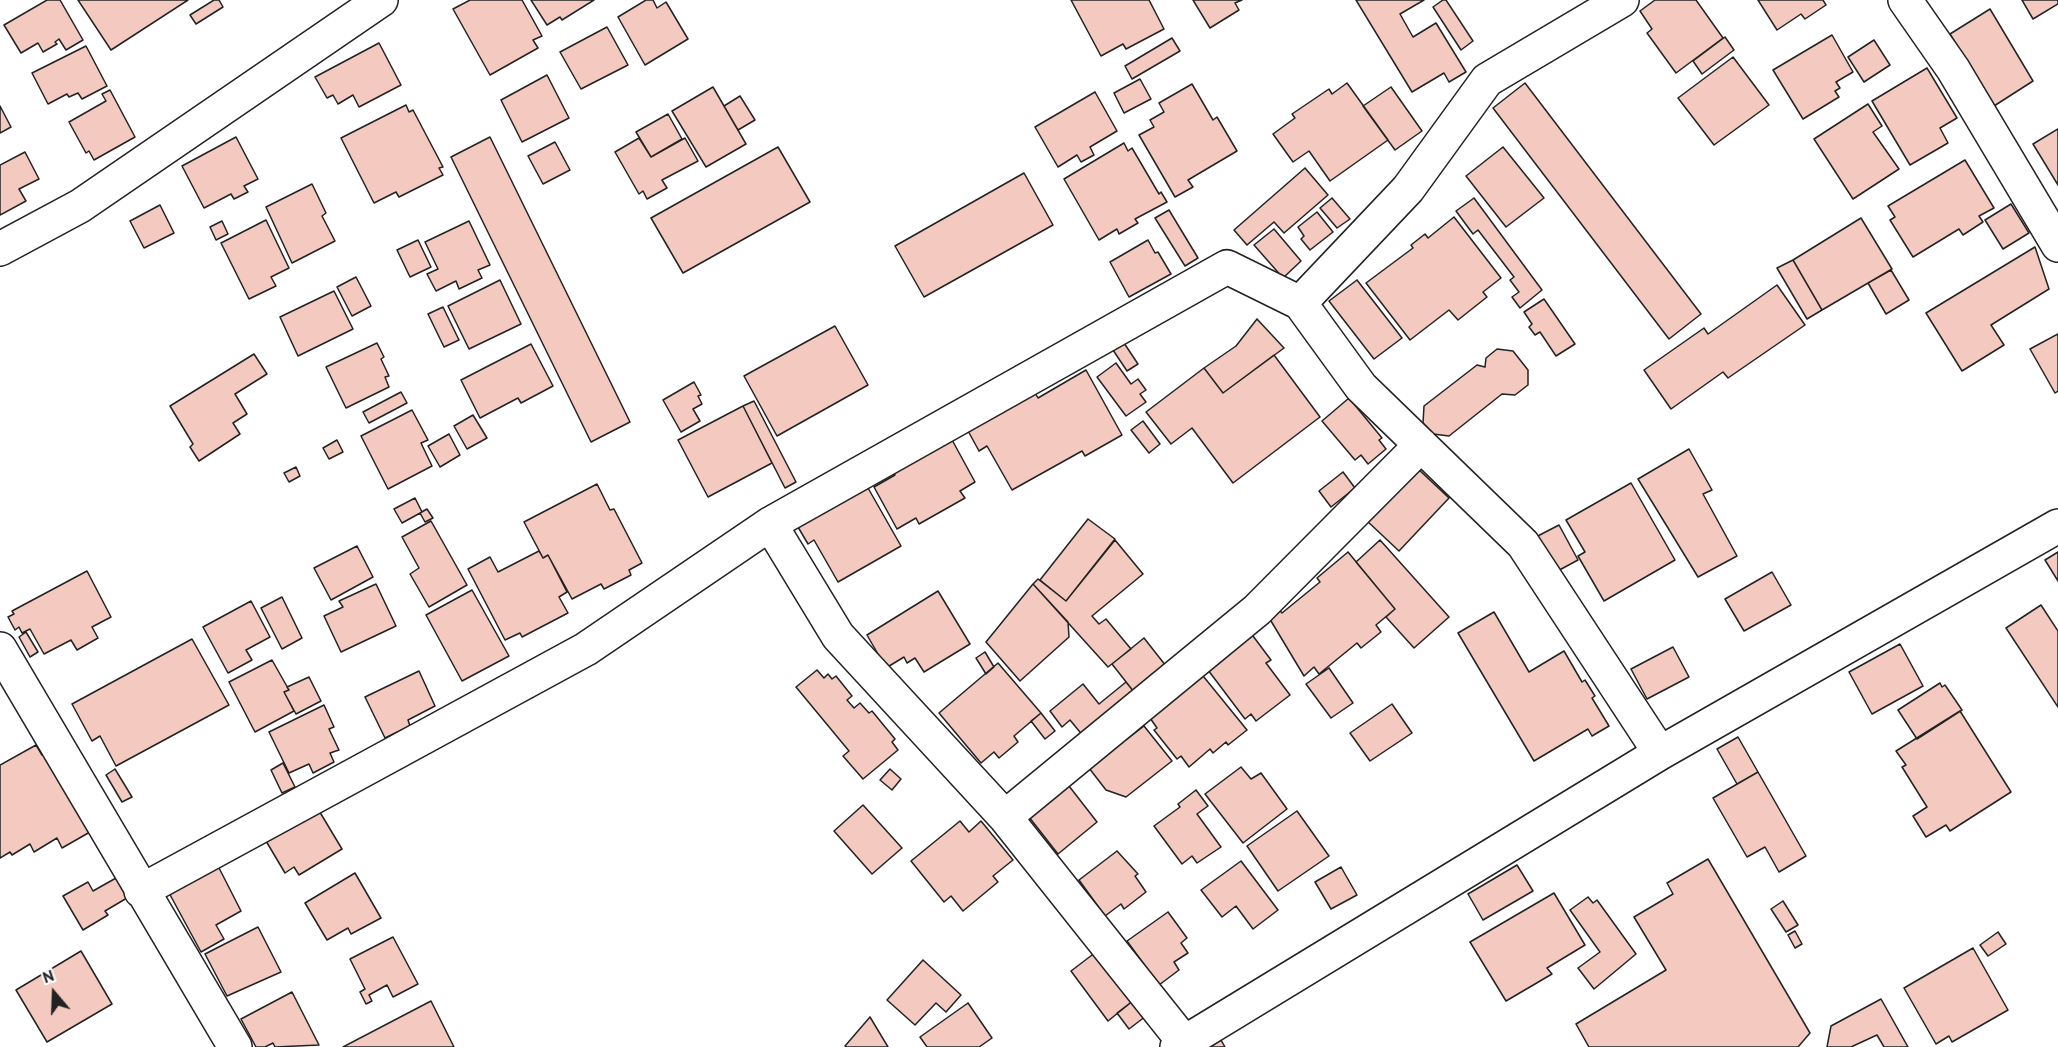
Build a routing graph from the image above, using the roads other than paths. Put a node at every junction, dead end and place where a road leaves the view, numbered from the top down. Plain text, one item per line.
1 (381, 0) edge
2 (1622, 0) edge
3 (1905, 0) edge
4 (2058, 245) edge
5 (0, 249) edge
6 (1300, 303) junction
7 (1421, 445) junction
8 (770, 524) junction
9 (2058, 526) edge
10 (0, 649) edge
11 (1660, 753) junction
12 (1005, 817) junction
13 (141, 891) junction
14 (1180, 1045) edge
15 (235, 1047) edge

1 - 5 street
2 - 6 street
3 - 4 street
6 - 7 street
6 - 8 street
7 - 11 street
7 - 12 street
8 - 12 street
8 - 13 street
9 - 11 street
10 - 13 street
11 - 14 street
12 - 14 street
13 - 15 street

